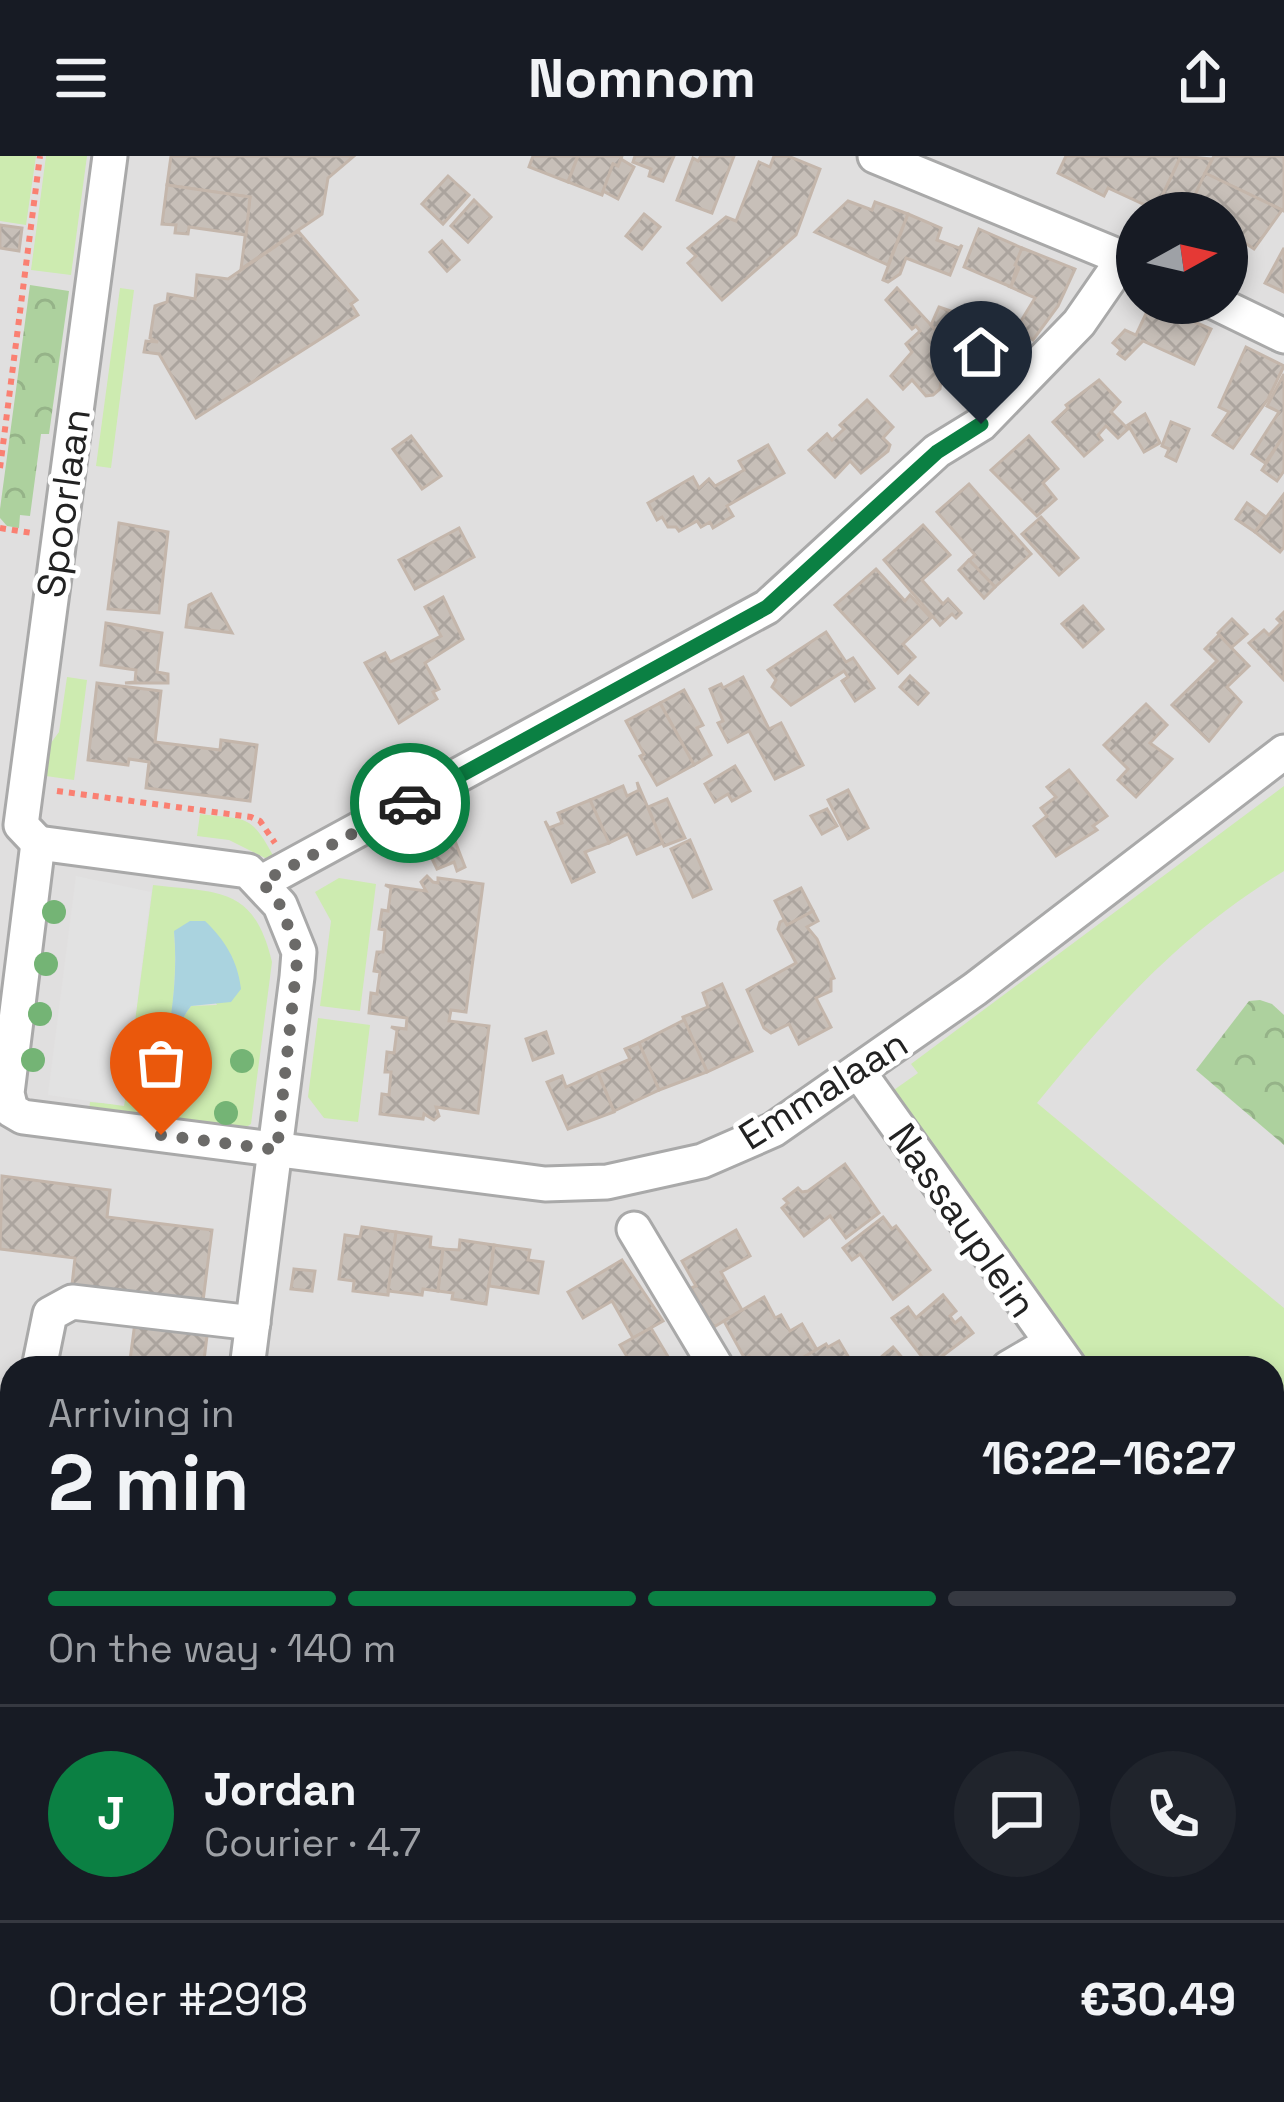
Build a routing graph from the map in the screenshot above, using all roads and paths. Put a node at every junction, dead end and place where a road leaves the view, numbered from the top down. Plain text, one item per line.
1 (40, 156) edge
2 (110, 156) edge
3 (874, 156) edge
4 (1116, 255) edge
5 (1116, 278) edge
6 (1248, 319) edge
7 (1284, 336) edge
8 (0, 468) edge
9 (1284, 752) edge
10 (26, 787) junction
11 (38, 843) junction
12 (275, 876) junction
13 (858, 1071) junction
14 (277, 1150) junction
15 (634, 1229) dead end
16 (253, 1323) junction
17 (41, 1356) edge
18 (249, 1356) edge
19 (710, 1356) edge
20 (1060, 1356) edge

1 - 8 path
2 - 10 street, Spoorlaan
3 - 4 street
5 - 12 street
6 - 7 street
9 - 13 street, Emmalaan
10 - 11 street, Spoorlaan
10 - 12 path
11 - 12 street
11 - 14 street, Emmalaan
12 - 14 street
13 - 14 street, Emmalaan
13 - 20 street, Nassauplein
14 - 16 street
15 - 19 street
16 - 17 street
16 - 18 street

